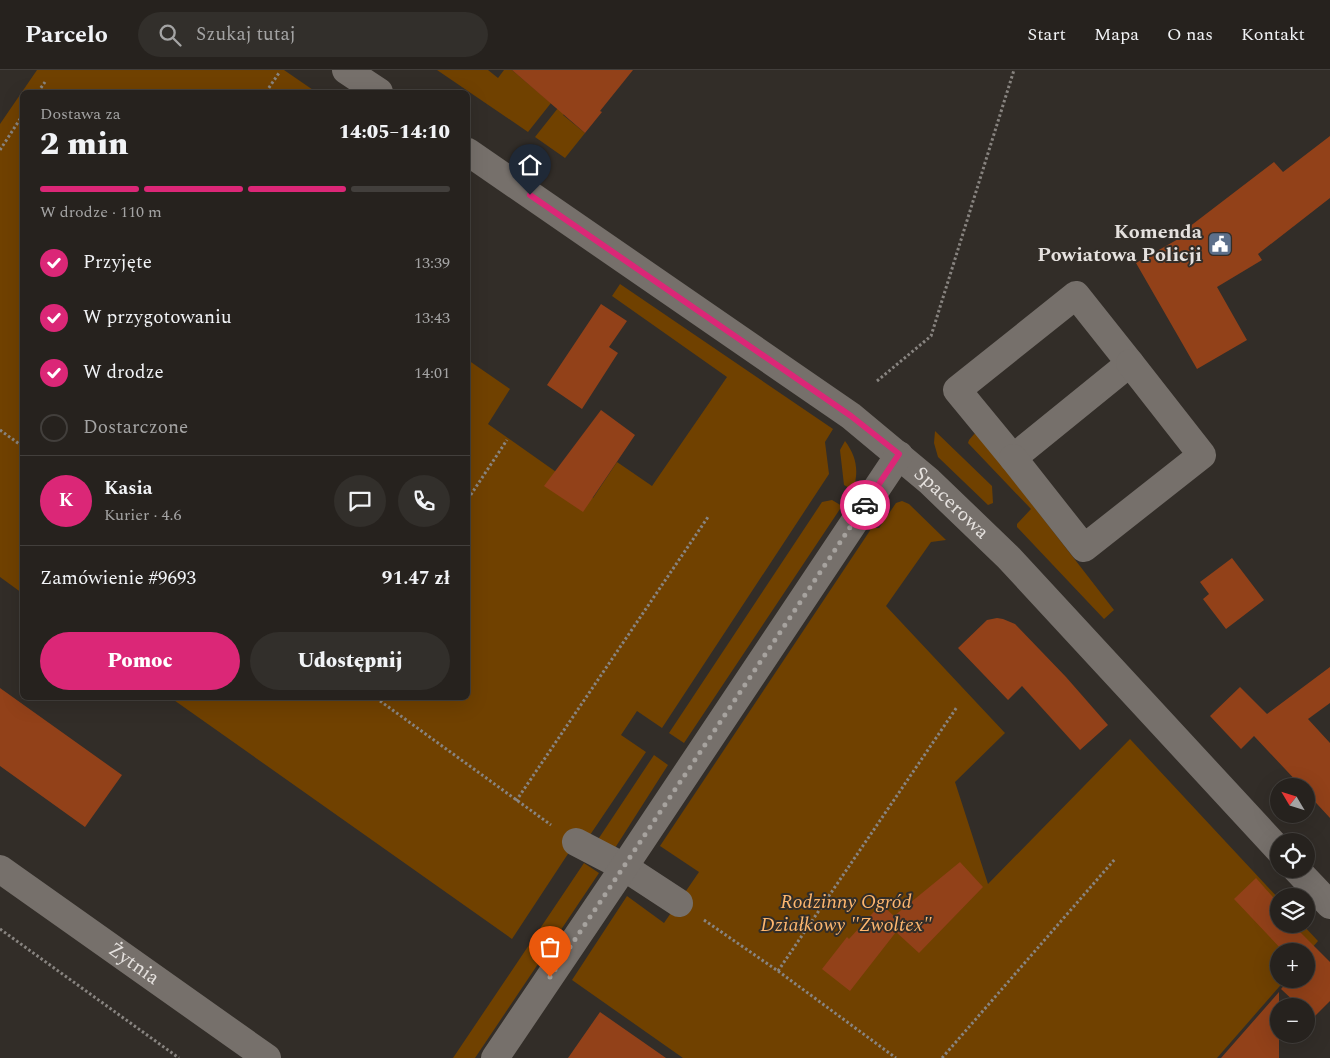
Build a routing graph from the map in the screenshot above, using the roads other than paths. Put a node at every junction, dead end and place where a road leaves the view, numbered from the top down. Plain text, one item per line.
1 (346, 70) edge
2 (377, 90) edge
3 (470, 153) edge
4 (1130, 363) junction
5 (899, 454) junction
6 (1013, 458) junction
7 (1270, 840) edge
8 (576, 842) road end
9 (624, 867) junction
10 (0, 870) edge
11 (1304, 878) edge
12 (679, 903) road end
13 (1330, 905) edge
14 (267, 1058) edge
15 (495, 1058) edge

1 - 2 street
3 - 5 street, Spacerowa
4 - 6 street
4 - 6 street
4 - 6 street
5 - 7 street, Spacerowa
5 - 9 street
8 - 9 street
9 - 12 street
9 - 15 street
10 - 14 street, Żytnia
11 - 13 street

